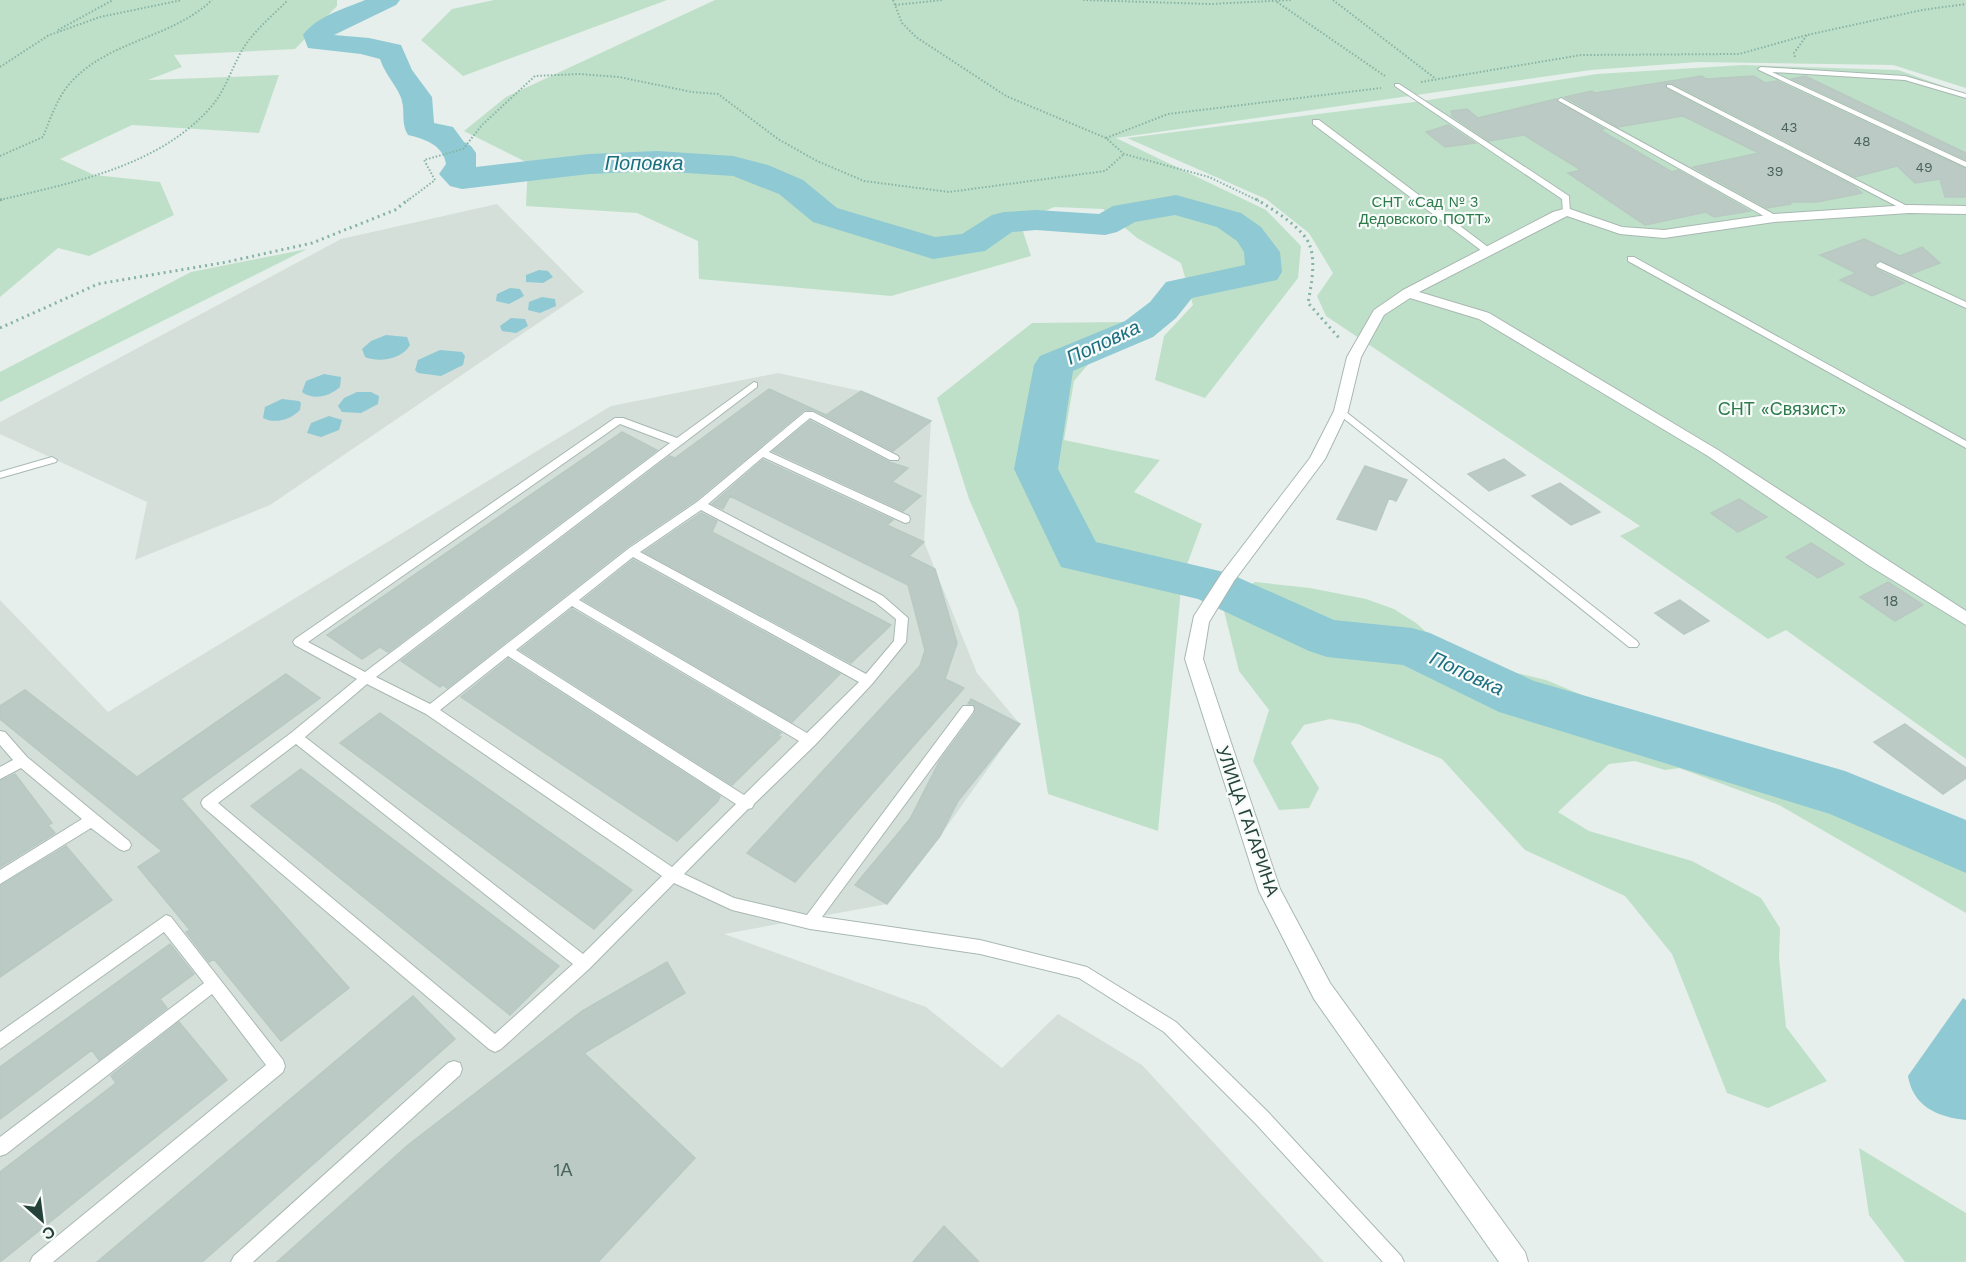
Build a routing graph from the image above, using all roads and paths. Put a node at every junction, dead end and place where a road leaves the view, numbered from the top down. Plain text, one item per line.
1 (112, 0) edge
2 (182, 0) edge
3 (212, 0) edge
4 (288, 0) edge
5 (893, 0) edge
6 (942, 0) edge
7 (1083, 0) edge
8 (1292, 0) edge
9 (1333, 0) edge
10 (1276, 1) edge
11 (1966, 4) edge
12 (895, 5) junction
13 (1807, 35) junction
14 (47, 36) junction
15 (0, 67) edge
16 (1801, 70) junction
17 (1436, 80) junction
18 (1397, 86) junction
19 (1669, 86) dead end
20 (1966, 96) edge
21 (1561, 100) dead end
22 (1316, 122) dead end
23 (1106, 138) junction
24 (1124, 154) junction
25 (0, 156) edge
26 (1966, 165) edge
27 (0, 200) edge
28 (1909, 209) junction
29 (1966, 210) edge
30 (1567, 212) junction
31 (1774, 218) junction
32 (1489, 252) junction
33 (1631, 259) dead end
34 (1880, 265) dead end
35 (1408, 294) junction
36 (1966, 305) edge
37 (0, 328) edge
38 (1354, 357) junction
39 (754, 385) dead end
40 (1341, 411) junction
41 (679, 443) junction
42 (1966, 445) edge
43 (762, 453) junction
44 (894, 458) dead end
45 (52, 460) dead end
46 (0, 475) edge
47 (700, 506) junction
48 (905, 519) dead end
49 (632, 552) junction
50 (571, 600) junction
51 (1966, 619) edge
52 (1633, 644) dead end
53 (507, 650) junction
54 (366, 678) junction
55 (868, 681) junction
56 (968, 709) dead end
57 (431, 710) junction
58 (0, 736) edge
59 (296, 737) junction
60 (810, 741) junction
61 (22, 761) junction
62 (0, 774) edge
63 (747, 804) junction
64 (92, 820) junction
65 (124, 845) dead end
66 (674, 876) junction
67 (0, 878) edge
68 (810, 922) junction
69 (584, 964) junction
70 (214, 984) junction
71 (0, 1041) edge
72 (453, 1069) dead end
73 (0, 1148) edge
74 (39, 1262) edge
75 (240, 1262) edge
76 (1395, 1262) edge
77 (1515, 1262) edge

1 - 14 path
2 - 14 path
3 - 25 path
4 - 27 path
5 - 12 path
6 - 12 path
7 - 10 path
8 - 10 path
9 - 17 path
10 - 18 path
11 - 13 path
12 - 23 path
13 - 16 path
13 - 17 path
14 - 15 path
16 - 20 lane
16 - 26 lane
17 - 18 path
18 - 23 path
18 - 30 lane
19 - 28 lane
21 - 31 lane
22 - 32 lane
23 - 24 path
24 - 37 path
24 - 38 path
28 - 29 street
28 - 31 street
30 - 31 street
30 - 32 street, УЛИЦА ГАГАРИНА
32 - 35 street, УЛИЦА ГАГАРИНА
33 - 42 lane
34 - 36 lane
35 - 38 street, УЛИЦА ГАГАРИНА
35 - 51 street
38 - 40 street, УЛИЦА ГАГАРИНА
39 - 41 lane
40 - 52 lane
40 - 77 street, УЛИЦА ГАГАРИНА
41 - 54 lane
41 - 54 lane
43 - 44 lane
43 - 47 lane
43 - 48 lane
45 - 46 lane
47 - 49 lane
47 - 55 lane
49 - 50 lane
49 - 55 lane
50 - 53 lane
50 - 60 lane
53 - 57 lane
53 - 63 lane
54 - 57 lane
54 - 59 lane
55 - 60 lane
56 - 68 lane
57 - 66 lane
58 - 61 lane
59 - 69 lane
59 - 69 lane
60 - 63 lane
61 - 62 lane
61 - 64 lane
63 - 66 lane
64 - 65 lane
64 - 67 lane
66 - 68 lane
66 - 69 lane
68 - 76 lane
70 - 71 lane
70 - 73 lane
70 - 74 lane
72 - 75 lane

